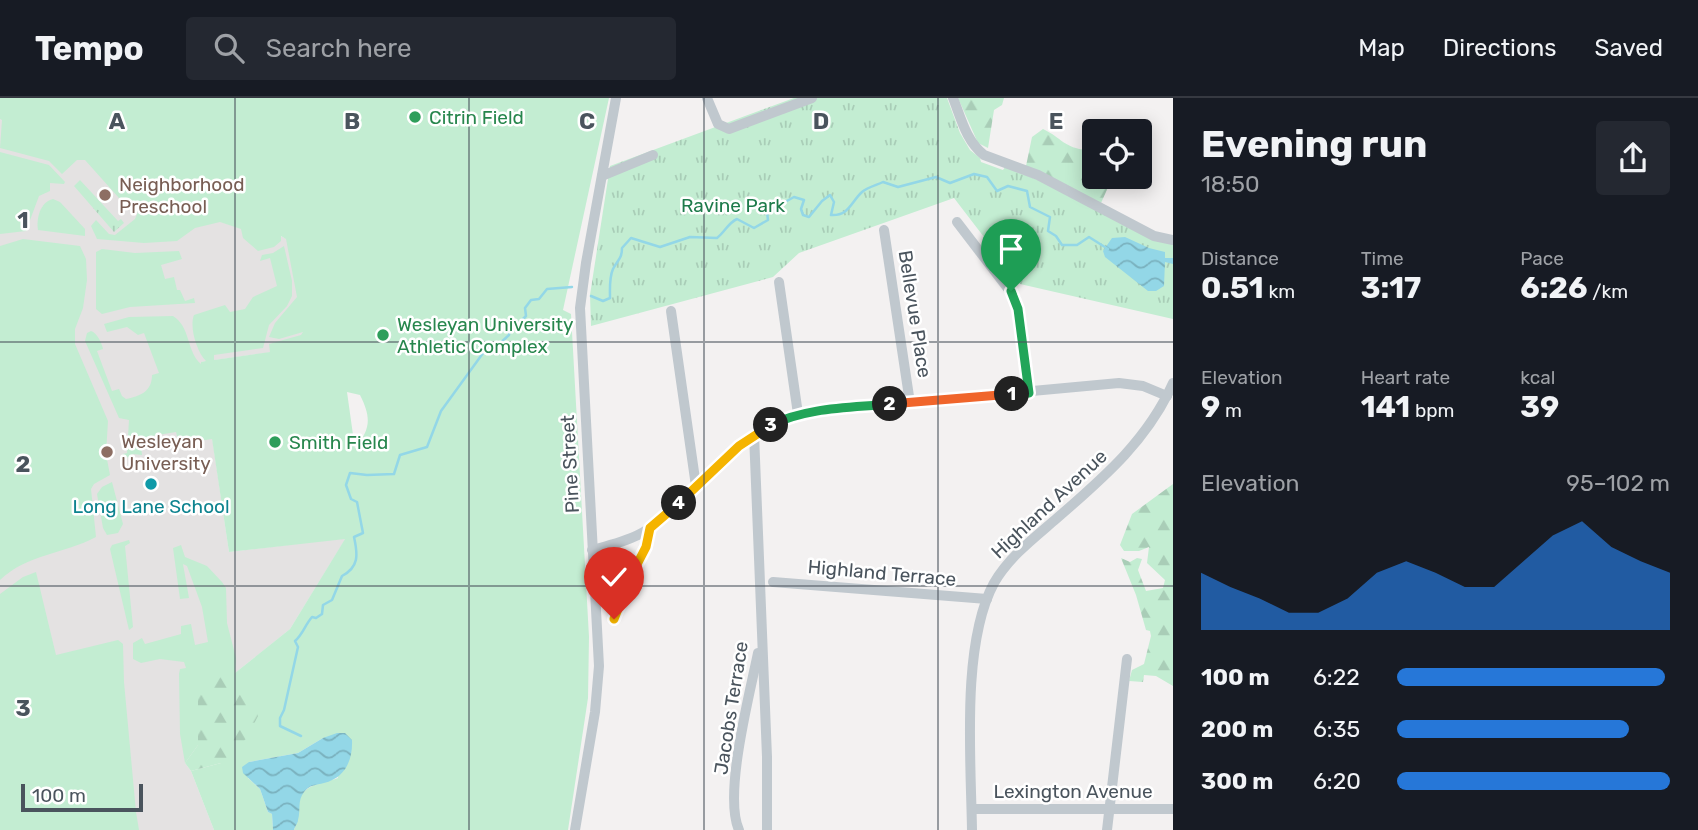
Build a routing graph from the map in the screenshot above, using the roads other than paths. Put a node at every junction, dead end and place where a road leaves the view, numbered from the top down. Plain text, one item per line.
1 (616, 98) edge
2 (707, 98) edge
3 (812, 98) edge
4 (953, 98) edge
5 (653, 155) dead end
6 (602, 176) junction
7 (957, 222) dead end
8 (884, 230) dead end
9 (1173, 240) edge
10 (779, 282) dead end
11 (671, 312) dead end
12 (1173, 383) edge
13 (1029, 393) junction
14 (1167, 396) junction
15 (910, 403) junction
16 (798, 414) junction
17 (754, 434) junction
18 (696, 486) junction
19 (650, 528) junction
20 (592, 550) junction
21 (773, 582) dead end
22 (987, 600) junction
23 (614, 619) dead end
24 (761, 633) junction
25 (1127, 659) dead end
26 (972, 809) junction
27 (1108, 809) junction
28 (1173, 809) edge
29 (575, 830) edge
30 (738, 830) edge
31 (767, 830) edge
32 (972, 830) edge
33 (1107, 830) edge

1 - 6 street, Pine Street
2 - 3 street
4 - 9 street
5 - 6 street
6 - 20 street, Pine Street
7 - 13 street
8 - 15 street, Bellevue Place
10 - 16 street
11 - 18 street
12 - 14 street, Highland Avenue
13 - 14 street
13 - 15 street
14 - 22 street, Highland Avenue
15 - 16 street
16 - 17 street
17 - 18 street
17 - 24 street, Jacobs Terrace
18 - 19 street
19 - 20 street
19 - 23 street
20 - 29 street, Pine Street
21 - 22 street, Highland Terrace
22 - 26 street, Highland Avenue
24 - 30 street, Jacobs Terrace
24 - 31 street, Jacobs Terrace
25 - 27 street
26 - 27 street, Lexington Avenue
26 - 32 street, Highland Avenue
27 - 28 street, Lexington Avenue
27 - 33 street

